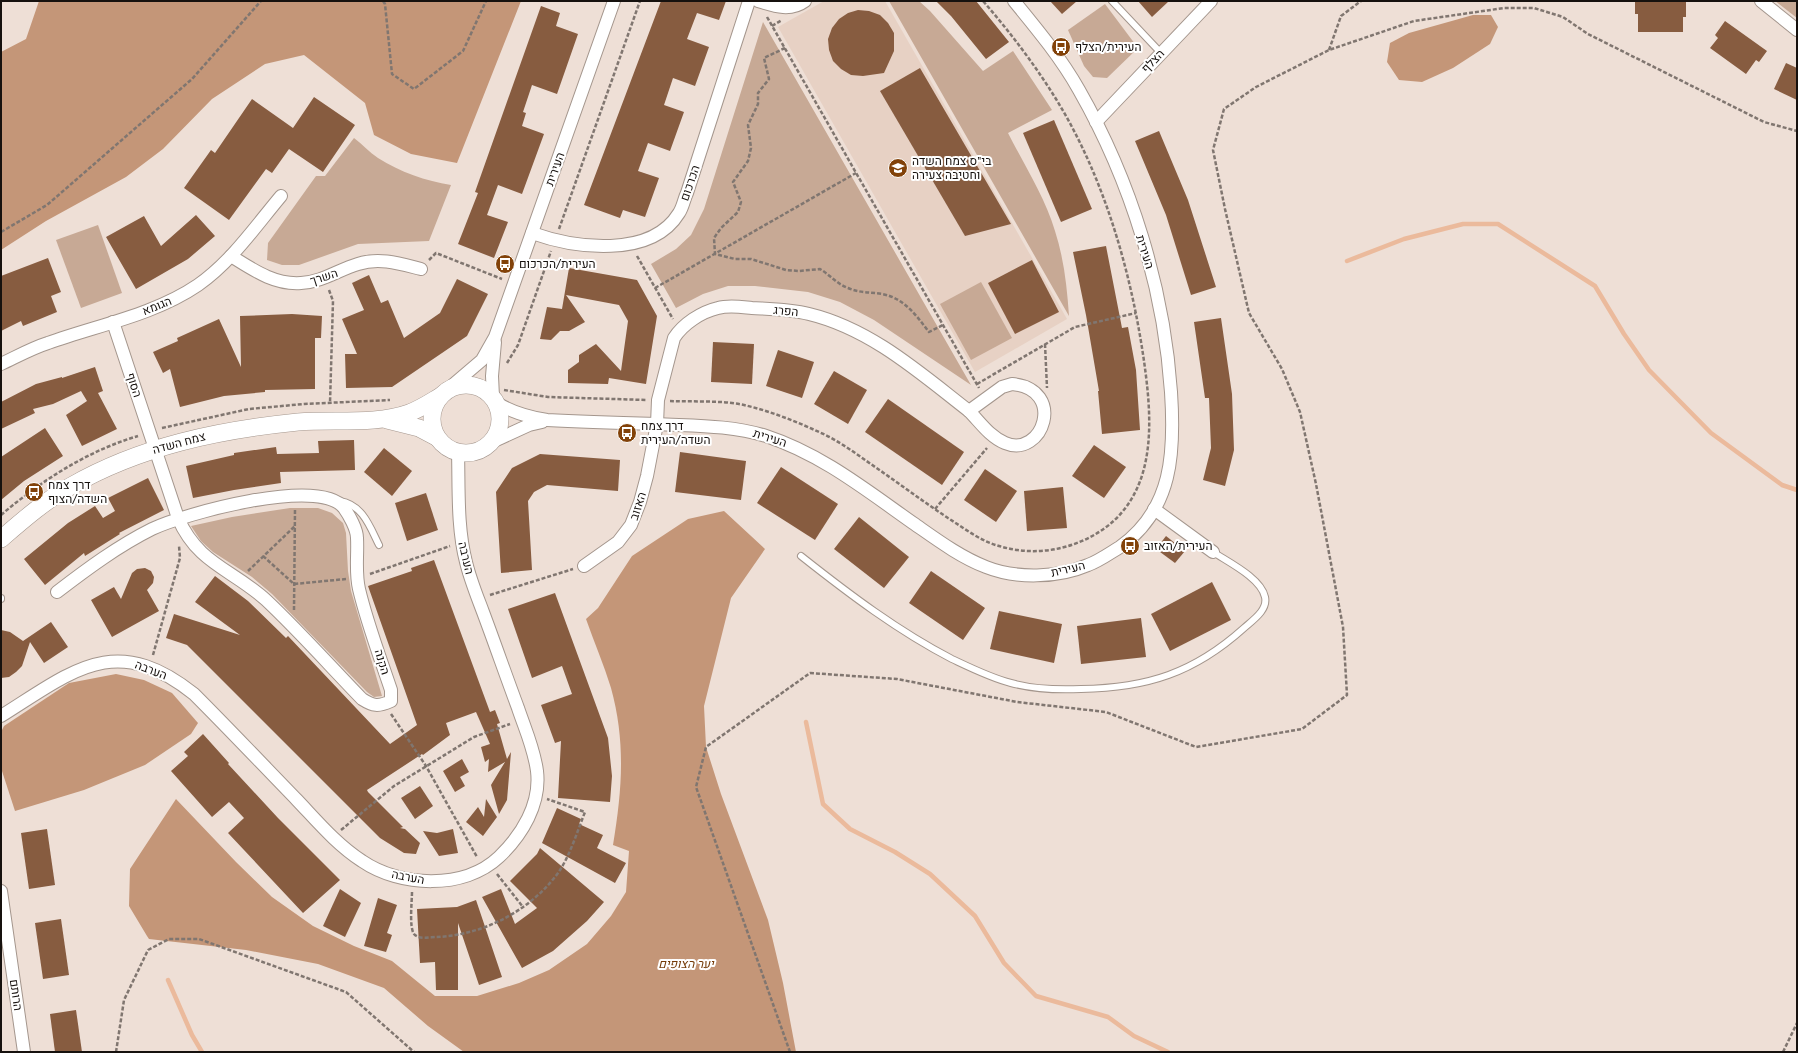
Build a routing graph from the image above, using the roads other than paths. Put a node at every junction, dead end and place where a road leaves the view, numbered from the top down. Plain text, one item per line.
1 (614, 1) edge
2 (749, 1) edge
3 (758, 1) edge
4 (805, 1) edge
5 (1014, 1) edge
6 (1112, 1) edge
7 (1211, 1) edge
8 (1761, 1) edge
9 (1797, 30) edge
10 (1161, 53) junction
11 (1096, 122) junction
12 (280, 196) dead end
13 (532, 233) junction
14 (231, 256) junction
15 (421, 269) road end
16 (113, 322) junction
17 (495, 337) junction
18 (1, 364) edge
19 (443, 393) junction
20 (494, 396) junction
21 (969, 411) junction
22 (381, 418) junction
23 (547, 420) junction
24 (657, 424) junction
25 (436, 437) junction
26 (492, 442) junction
27 (155, 449) junction
28 (458, 452) junction
29 (332, 499) junction
30 (1154, 509) junction
31 (178, 518) junction
32 (1, 539) edge
33 (379, 545) dead end
34 (1213, 552) joint
35 (801, 556) dead end
36 (584, 566) road end
37 (56, 592) dead end
38 (1, 716) edge
39 (1, 891) edge
40 (24, 1052) edge

1 - 13 street, העירית
2 - 13 street, הכרכום
3 - 4 street
5 - 11 street, העירית
6 - 10 lane
7 - 10 street, הצלף
8 - 9 street
10 - 11 street, הצלף
11 - 30 street, העירית
12 - 14 street, הגומא
13 - 17 street, העירית
14 - 15 street, השרך
14 - 16 street, הגומא
16 - 18 street, הגומא
16 - 27 street, הסוף
17 - 19 street, העירית
17 - 20 street, העירית
19 - 20 street
19 - 22 street, צמח השדה
19 - 25 street
20 - 23 street, העירית
20 - 26 street
21 - 21 street, הפרג
21 - 24 street, הפרג
22 - 25 street, צמח השדה
22 - 27 street, צמח השדה
23 - 24 street, העירית
23 - 26 street, העירית
24 - 30 street, העירית
24 - 36 street, האזוב
25 - 28 street
26 - 28 street
27 - 31 street
27 - 32 street, צמח השדה
28 - 38 street, הערבה
29 - 31 street
29 - 31 street, הקנה
29 - 33 lane
30 - 34 street
31 - 37 street
34 - 35 lane
39 - 40 street, הרותם

